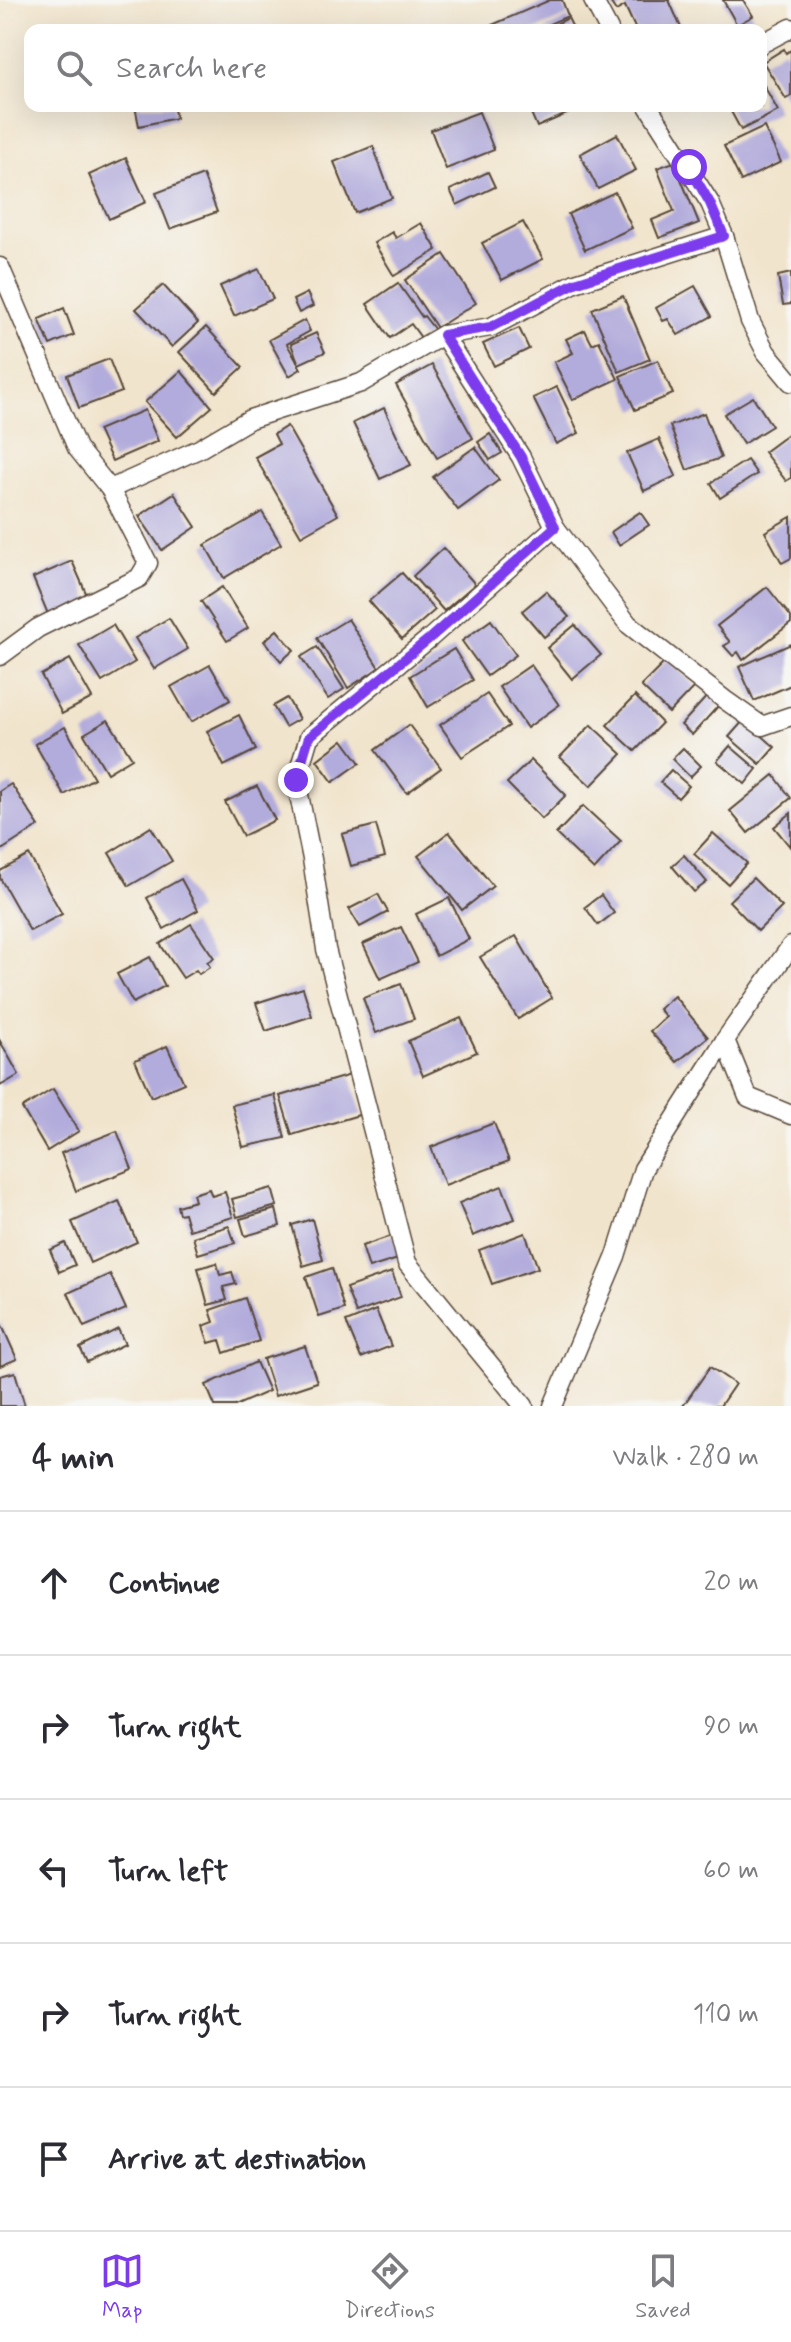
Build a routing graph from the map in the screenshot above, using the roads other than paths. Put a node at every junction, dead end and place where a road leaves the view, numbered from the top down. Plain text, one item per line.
1 (593, 0) edge
2 (606, 24) edge
3 (791, 28) edge
4 (767, 41) edge
5 (654, 112) edge
6 (724, 236) junction
7 (0, 267) edge
8 (443, 335) junction
9 (791, 382) edge
10 (110, 489) junction
11 (555, 527) junction
12 (0, 656) edge
13 (791, 716) edge
14 (791, 946) edge
15 (725, 1040) junction
16 (791, 1115) edge
17 (524, 1406) edge
18 (553, 1406) edge

1 - 2 street
3 - 4 street
5 - 6 street
6 - 8 street
6 - 9 street
7 - 10 street
8 - 10 street
8 - 11 street
10 - 12 street
11 - 13 street
11 - 17 street
14 - 15 street
15 - 16 street
15 - 18 street

